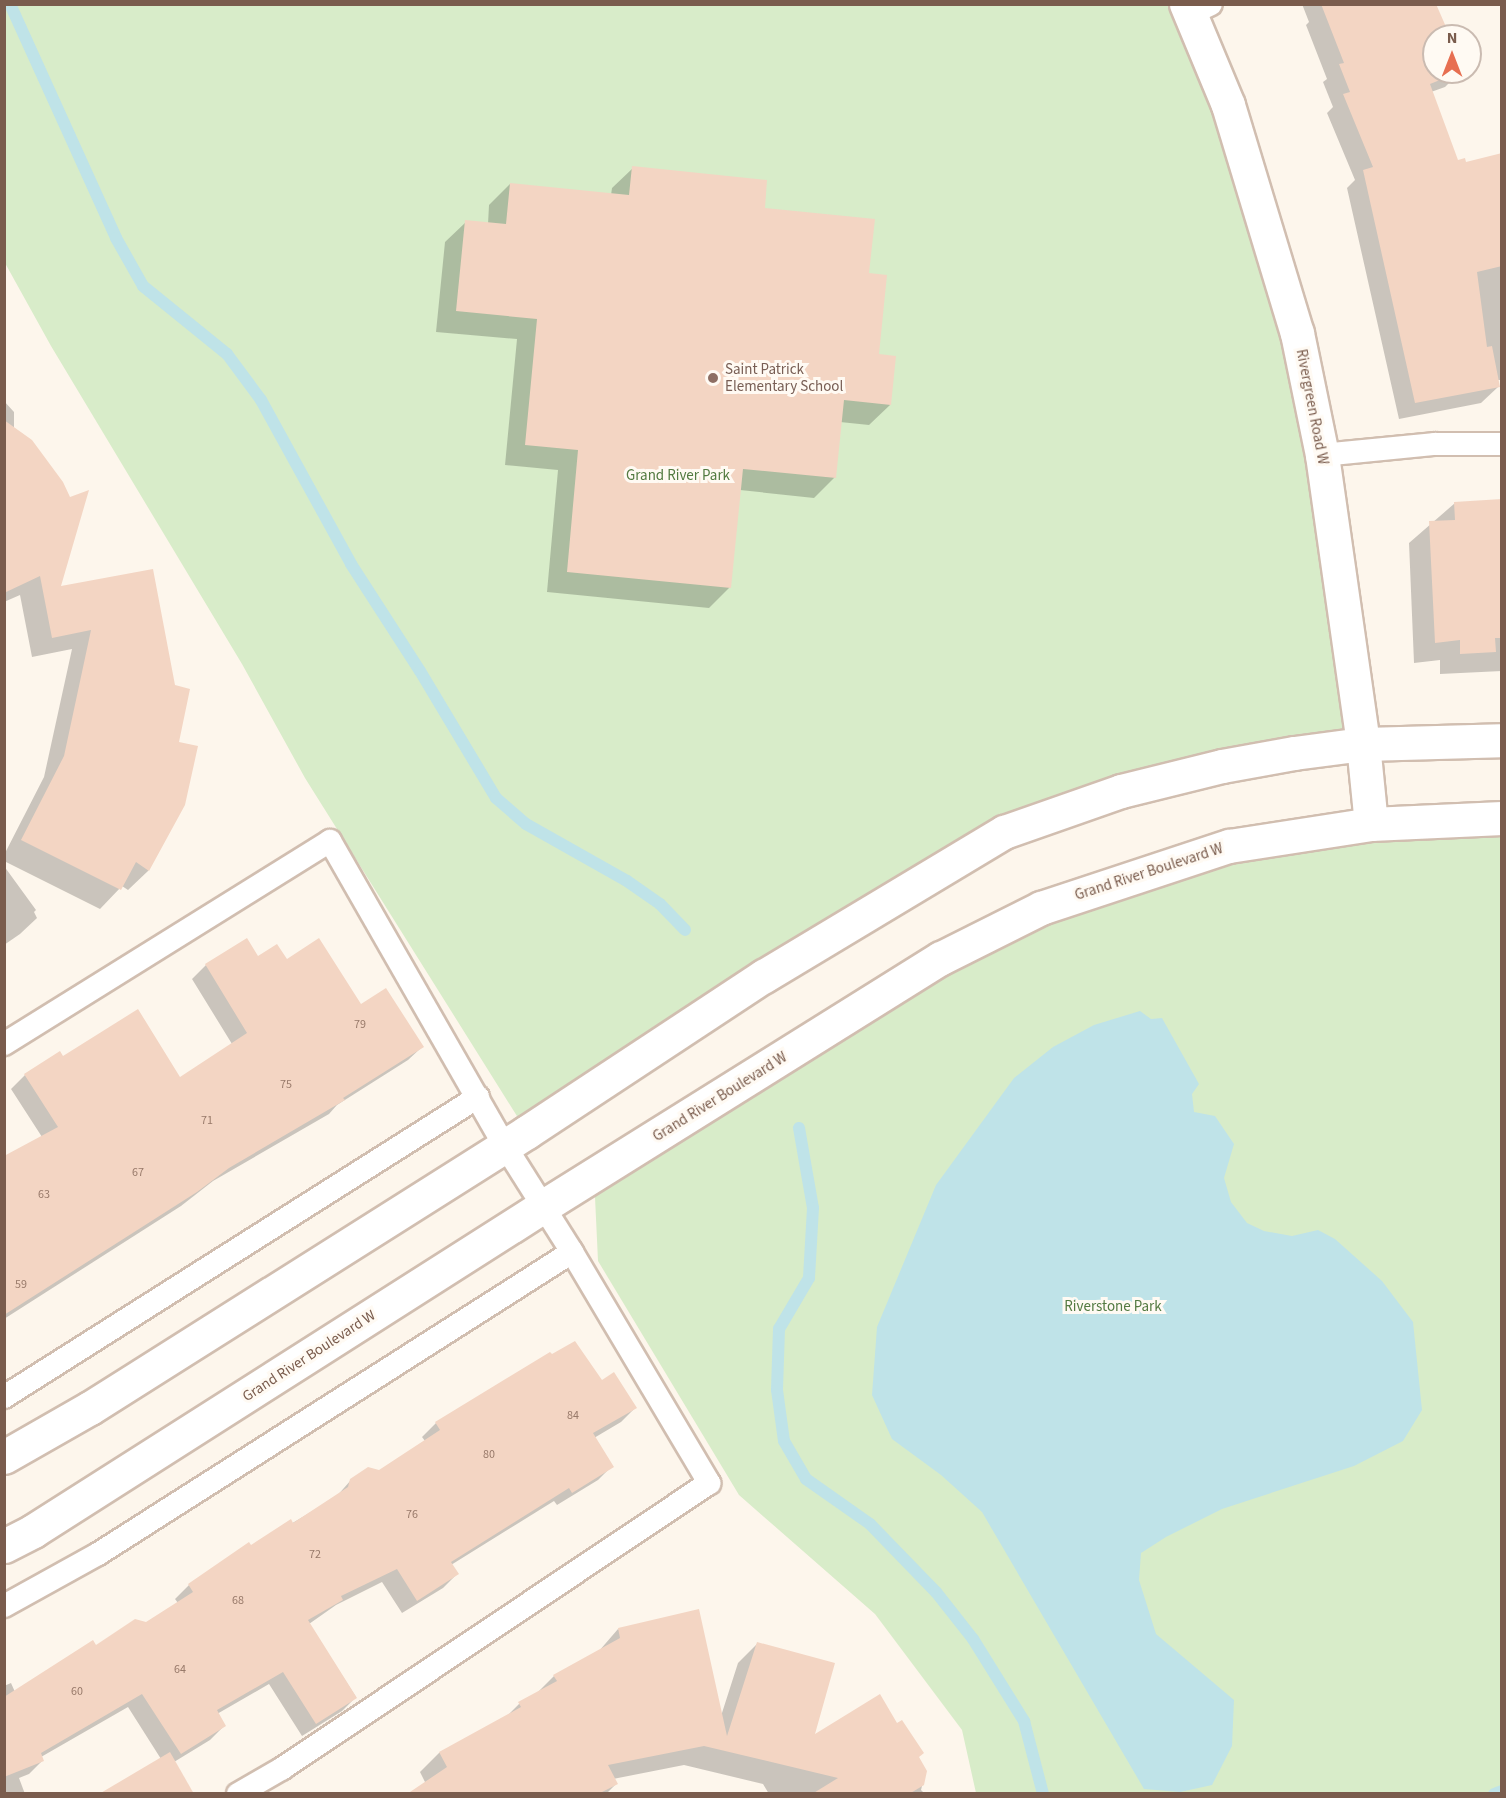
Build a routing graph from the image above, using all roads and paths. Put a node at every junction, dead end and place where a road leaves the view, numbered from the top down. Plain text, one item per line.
1 (1196, 8) edge
2 (1502, 444) edge
3 (1322, 455) junction
4 (1502, 740) edge
5 (1362, 744) junction
6 (1502, 818) edge
7 (1371, 824) junction
8 (4, 1044) edge
9 (478, 1097) junction
10 (505, 1146) junction
11 (542, 1207) junction
12 (572, 1252) junction
13 (4, 1397) edge
14 (4, 1457) edge
15 (4, 1546) edge
16 (4, 1606) edge
17 (238, 1794) edge

1 - 3 street, Rivergreen Road W
2 - 3 lane
3 - 5 street, Rivergreen Road W
4 - 5 street
5 - 7 street, Rivergreen Road W
5 - 10 street
6 - 7 street, Grand River Boulevard W
7 - 11 street, Grand River Boulevard W
8 - 9 lane
9 - 10 lane
9 - 13 lane
10 - 11 lane
10 - 14 street
11 - 12 lane
11 - 15 street, Grand River Boulevard W
12 - 16 lane
12 - 17 lane

